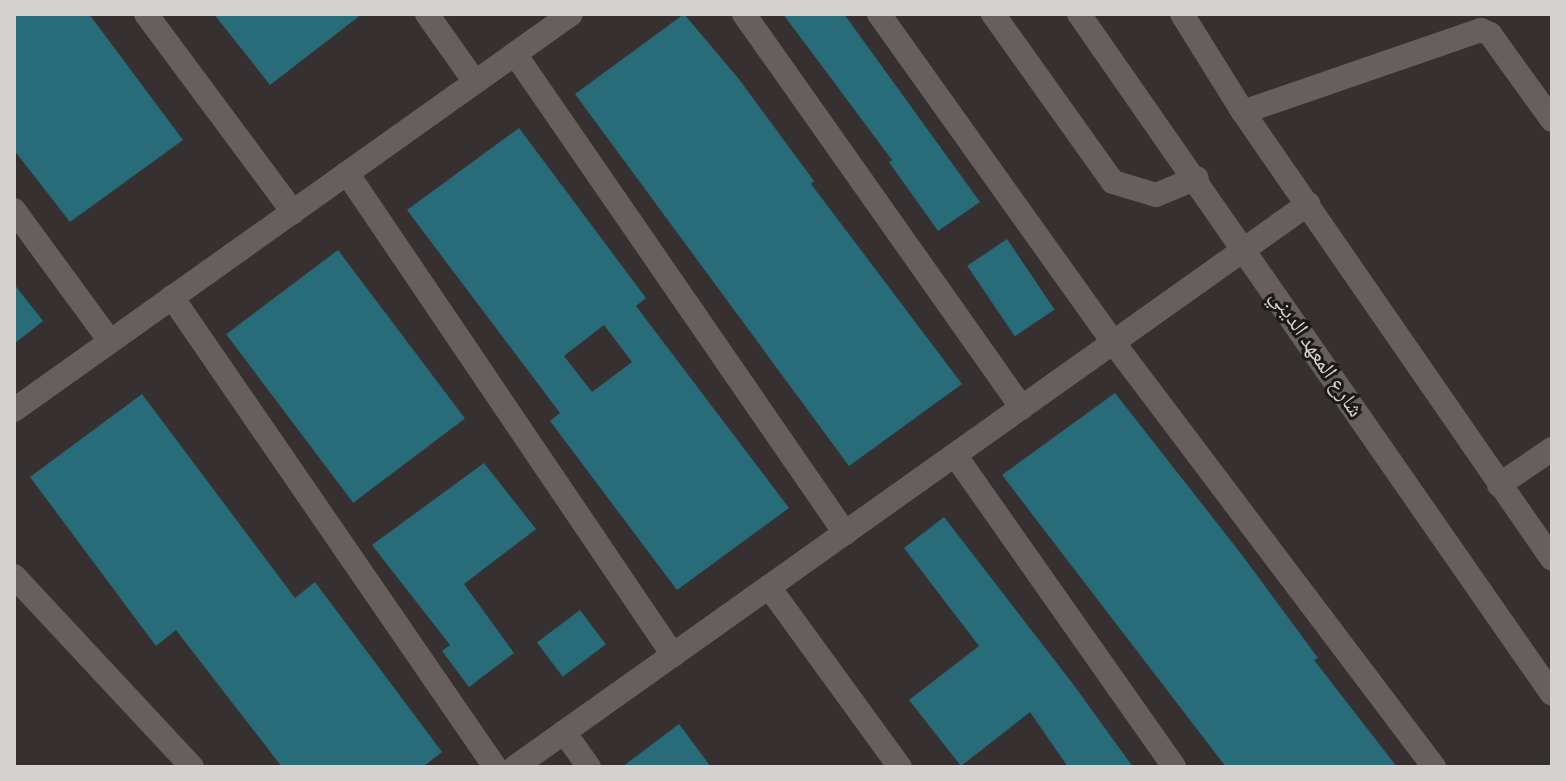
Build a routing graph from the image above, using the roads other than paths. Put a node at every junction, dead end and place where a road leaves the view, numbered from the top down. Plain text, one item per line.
1 (146, 14) edge
2 (427, 14) edge
3 (571, 14) edge
4 (744, 14) edge
5 (879, 14) edge
6 (993, 14) edge
7 (1079, 14) edge
8 (1182, 14) edge
9 (515, 54) junction
10 (475, 82) junction
11 (1243, 112) junction
12 (1552, 120) edge
13 (347, 173) junction
14 (1197, 178) junction
15 (1308, 204) junction
16 (14, 210) edge
17 (293, 212) junction
18 (1245, 248) junction
19 (172, 297) junction
20 (110, 341) junction
21 (1113, 342) junction
22 (1022, 408) junction
23 (14, 410) edge
24 (1552, 449) edge
25 (955, 455) junction
26 (1499, 485) junction
27 (845, 533) junction
28 (1552, 559) edge
29 (14, 576) edge
30 (769, 587) junction
31 (673, 655) junction
32 (1552, 694) edge
33 (564, 732) junction
34 (192, 767) edge
35 (495, 767) edge
36 (515, 767) edge
37 (589, 767) edge
38 (900, 767) edge
39 (1174, 767) edge
40 (1434, 767) edge

1 - 17 street
2 - 10 street
3 - 9 street
4 - 22 street
5 - 21 street
6 - 14 street
7 - 14 street, شارع المعهد الديني
8 - 11 street
9 - 10 street
9 - 27 street
10 - 13 street
11 - 12 street
11 - 15 street
13 - 17 street
13 - 31 street
14 - 18 street, شارع المعهد الديني
15 - 18 street
15 - 26 street
16 - 20 street
17 - 19 street
18 - 21 street
18 - 32 street, شارع المعهد الديني
19 - 20 street
19 - 35 street
20 - 23 street
21 - 22 street
21 - 40 street
22 - 25 street
24 - 26 street
25 - 27 street
25 - 39 street
26 - 28 street
27 - 30 street
29 - 34 street
30 - 31 street
30 - 38 street
31 - 33 street
33 - 36 street
33 - 37 street

